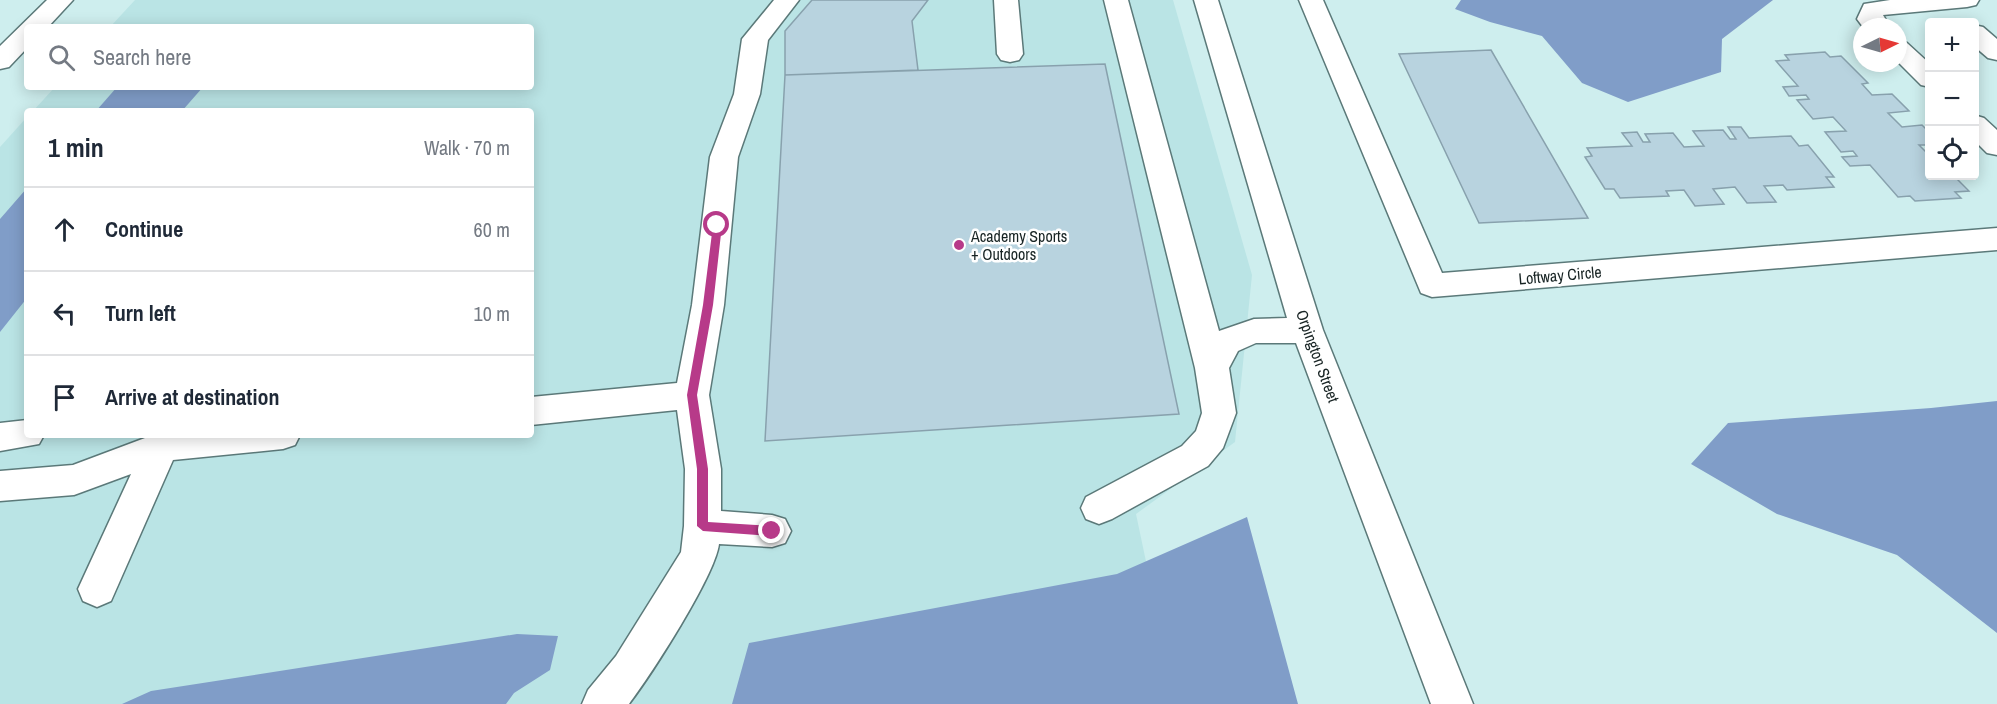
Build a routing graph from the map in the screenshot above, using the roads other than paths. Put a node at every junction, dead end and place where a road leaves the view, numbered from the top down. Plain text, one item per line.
1 (61, 0) edge
2 (786, 0) edge
3 (1005, 0) edge
4 (1116, 0) edge
5 (1206, 0) edge
6 (1311, 0) edge
7 (1967, 0) edge
8 (1942, 2) junction
9 (1869, 18) edge
10 (1960, 18) edge
11 (37, 24) edge
12 (1979, 36) edge
13 (24, 37) edge
14 (1997, 52) edge
15 (1010, 54) dead end
16 (1907, 57) edge
17 (0, 61) edge
18 (1925, 75) edge
19 (1976, 126) edge
20 (1997, 146) edge
21 (1997, 239) edge
22 (1307, 330) junction
23 (1212, 368) junction
24 (692, 395) junction
25 (534, 411) edge
26 (24, 434) edge
27 (0, 437) edge
28 (145, 438) edge
29 (235, 438) edge
30 (172, 442) edge
31 (0, 486) edge
32 (1099, 508) dead end
33 (703, 526) junction
34 (772, 531) dead end
35 (97, 589) dead end
36 (603, 704) edge
37 (1452, 704) edge

1 - 11 main road
2 - 24 main road
3 - 15 main road
4 - 23 main road
5 - 22 main road, Orpington Street
6 - 21 main road, Loftway Circle
7 - 8 main road
8 - 9 main road
8 - 10 main road
12 - 14 main road
13 - 17 main road
16 - 18 main road
19 - 20 main road
22 - 23 main road
22 - 37 main road, Orpington Street
23 - 32 main road
24 - 25 main road
24 - 33 main road
26 - 27 main road
28 - 30 main road
29 - 30 main road
30 - 31 main road
30 - 35 main road
33 - 34 main road
33 - 36 main road

